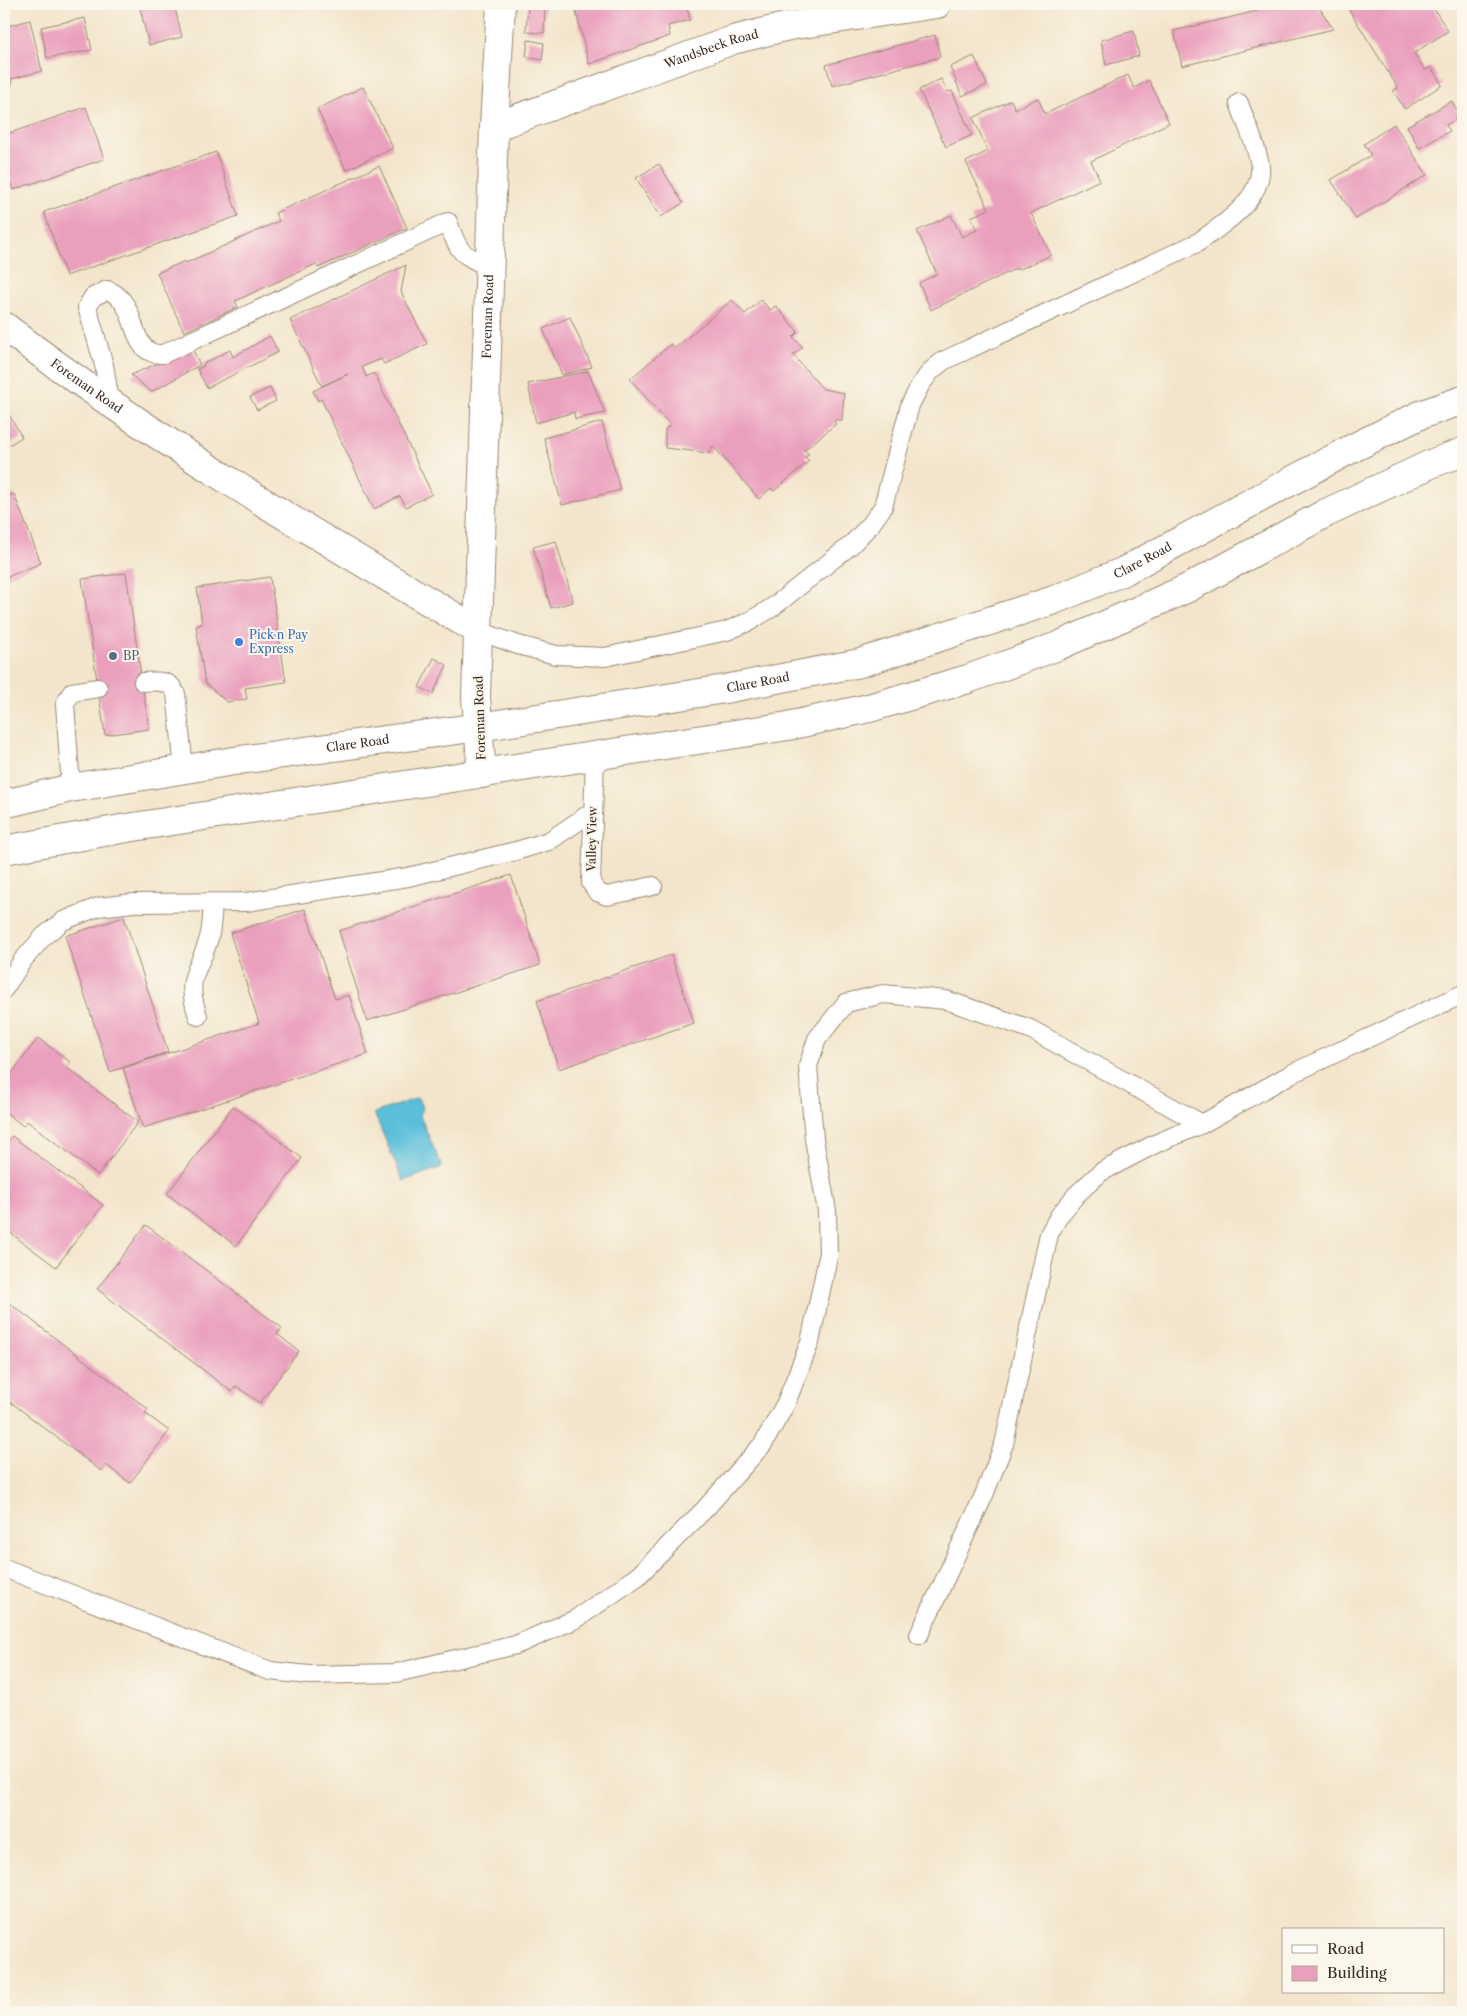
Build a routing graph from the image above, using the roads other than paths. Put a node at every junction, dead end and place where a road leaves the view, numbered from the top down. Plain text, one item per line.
1 (502, 4) edge
2 (937, 4) edge
3 (1239, 103) dead end
4 (494, 127) junction
5 (490, 267) junction
6 (4, 326) edge
7 (1463, 400) edge
8 (110, 402) junction
9 (1463, 452) edge
10 (479, 631) junction
11 (143, 682) dead end
12 (98, 688) dead end
13 (479, 727) junction
14 (595, 757) junction
15 (184, 770) junction
16 (482, 774) junction
17 (70, 788) junction
18 (4, 804) edge
19 (592, 812) junction
20 (4, 850) edge
21 (653, 886) dead end
22 (213, 902) junction
23 (4, 989) edge
24 (1463, 994) edge
25 (198, 1016) dead end
26 (1202, 1124) junction
27 (4, 1568) edge
28 (919, 1636) dead end

1 - 4 street, Foreman Road
2 - 4 street, Wandsbeck Road
3 - 10 lane
4 - 5 street, Foreman Road
5 - 8 lane
5 - 10 street, Foreman Road
6 - 8 street, Foreman Road
7 - 13 street, Clare Road
8 - 10 street, Foreman Road
9 - 14 street
10 - 13 street, Foreman Road
11 - 15 lane
12 - 17 lane
13 - 15 street, Clare Road
13 - 16 street, Foreman Road
14 - 16 street
14 - 19 lane, Valley View
15 - 17 street, Clare Road
16 - 20 street
17 - 18 street, Clare Road
19 - 21 lane, Valley View
19 - 22 lane
22 - 23 lane
22 - 25 lane
24 - 26 lane
26 - 27 lane
26 - 28 lane

